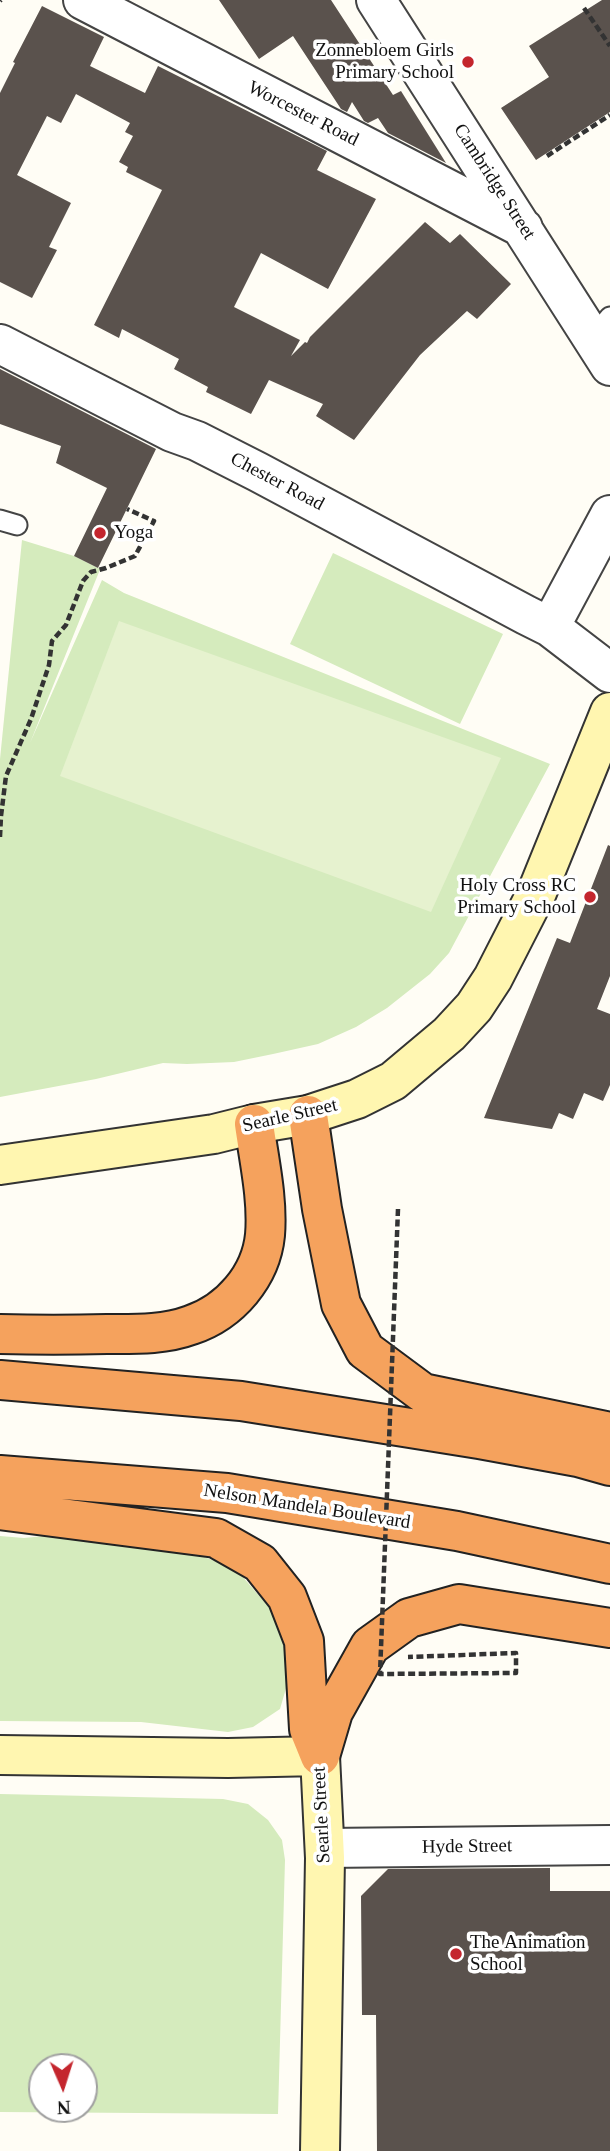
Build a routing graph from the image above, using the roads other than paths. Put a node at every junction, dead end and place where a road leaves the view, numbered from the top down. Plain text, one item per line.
1 (83, 0) edge
2 (376, 0) edge
3 (523, 228) junction
4 (604, 340) edge
5 (0, 344) edge
6 (610, 515) edge
7 (550, 627) junction
8 (610, 640) edge
9 (610, 673) edge
10 (610, 712) edge
11 (308, 1115) junction
12 (254, 1124) junction
13 (0, 1165) edge
14 (0, 1334) edge
15 (0, 1380) edge
16 (610, 1432) edge
17 (610, 1466) edge
18 (0, 1475) edge
19 (0, 1510) edge
20 (610, 1564) edge
21 (610, 1628) edge
22 (0, 1755) edge
23 (320, 1756) junction
24 (610, 1845) edge
25 (325, 1848) junction
26 (320, 2151) edge

1 - 3 street, Worcester Road
2 - 3 street, Cambridge Street
3 - 4 street, Cambridge Street
5 - 7 street, Chester Road
6 - 7 street
7 - 8 street, Chester Road
7 - 9 street, Chester Road
10 - 11 street, Searle Street
11 - 12 street, Searle Street
11 - 16 highway
12 - 13 street, Searle Street
12 - 14 highway
15 - 17 highway
18 - 20 highway, Nelson Mandela Boulevard
19 - 23 highway
21 - 23 highway
22 - 23 street, Searle Street
23 - 25 street, Searle Street
24 - 25 street, Hyde Street
25 - 26 street, Searle Street

